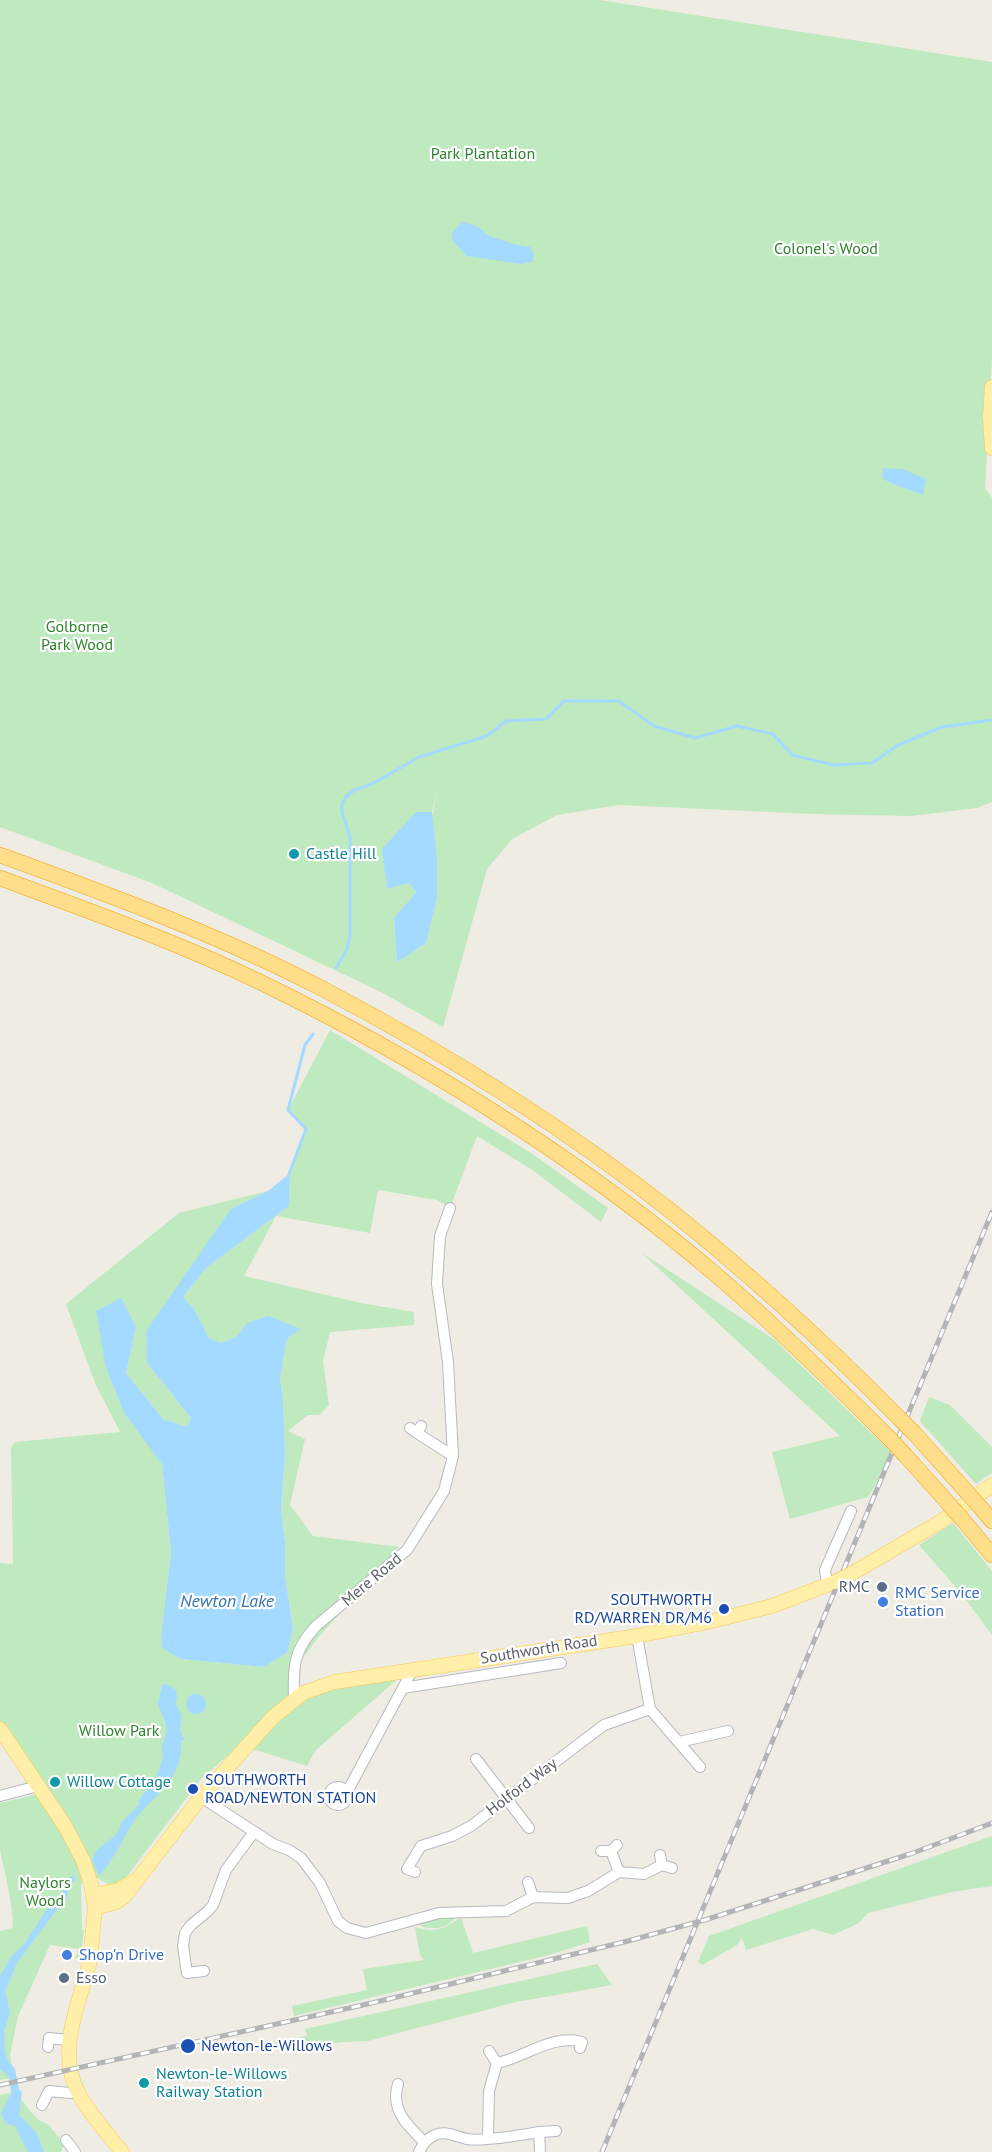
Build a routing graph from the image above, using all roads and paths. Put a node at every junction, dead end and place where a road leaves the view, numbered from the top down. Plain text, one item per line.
1 (992, 387) edge
2 (992, 448) edge
3 (0, 855) edge
4 (0, 878) edge
5 (450, 1208) dead end
6 (416, 1429) dead end
7 (453, 1455) junction
8 (992, 1485) edge
9 (851, 1511) dead end
10 (992, 1521) edge
11 (992, 1555) edge
12 (831, 1584) junction
13 (637, 1636) junction
14 (558, 1667) dead end
15 (413, 1669) junction
16 (403, 1688) junction
17 (294, 1699) junction
18 (650, 1709) junction
19 (0, 1729) edge
20 (728, 1731) dead end
21 (679, 1742) junction
22 (476, 1759) dead end
23 (700, 1767) dead end
24 (38, 1786) junction
25 (347, 1792) dead end
26 (0, 1796) edge
27 (201, 1797) junction
28 (506, 1799) junction
29 (529, 1828) dead end
30 (254, 1832) junction
31 (610, 1849) dead end
32 (665, 1863) dead end
33 (415, 1872) dead end
34 (619, 1872) junction
35 (528, 1882) dead end
36 (533, 1897) junction
37 (94, 1901) junction
38 (204, 1971) dead end
39 (49, 2038) dead end
40 (69, 2040) junction
41 (582, 2043) dead end
42 (489, 2051) dead end
43 (497, 2063) junction
44 (399, 2084) dead end
45 (77, 2091) junction
46 (42, 2105) dead end
47 (556, 2131) dead end
48 (539, 2132) junction
49 (488, 2138) junction
50 (421, 2147) edge
51 (540, 2150) dead end
52 (122, 2152) edge

1 - 2 main road
3 - 10 highway, bridge
4 - 11 highway, bridge
5 - 7 street, Mere Road
6 - 7 street
7 - 17 street, Mere Road
8 - 12 main road, Southworth Road, bridge
9 - 12 street
12 - 13 main road, Southworth Road
13 - 15 main road, Southworth Road
13 - 18 street
14 - 16 street
15 - 16 street
15 - 17 main road, Southworth Road
16 - 25 street
17 - 27 main road, Southworth Road
18 - 21 street
18 - 28 street, Holford Way
19 - 24 main road
20 - 21 street
21 - 23 street
22 - 28 street
24 - 26 street
24 - 37 main road
27 - 30 street
27 - 37 main road, Southworth Road
28 - 29 street
28 - 33 street, Holford Way
30 - 36 street
30 - 38 street
31 - 34 street
32 - 34 street
34 - 36 street
35 - 36 street
37 - 40 main road
39 - 40 street
40 - 45 main road
41 - 43 street
42 - 43 street
43 - 49 street
44 - 50 street
45 - 46 street
45 - 52 main road
47 - 48 street
48 - 49 street
48 - 51 street
49 - 50 street

